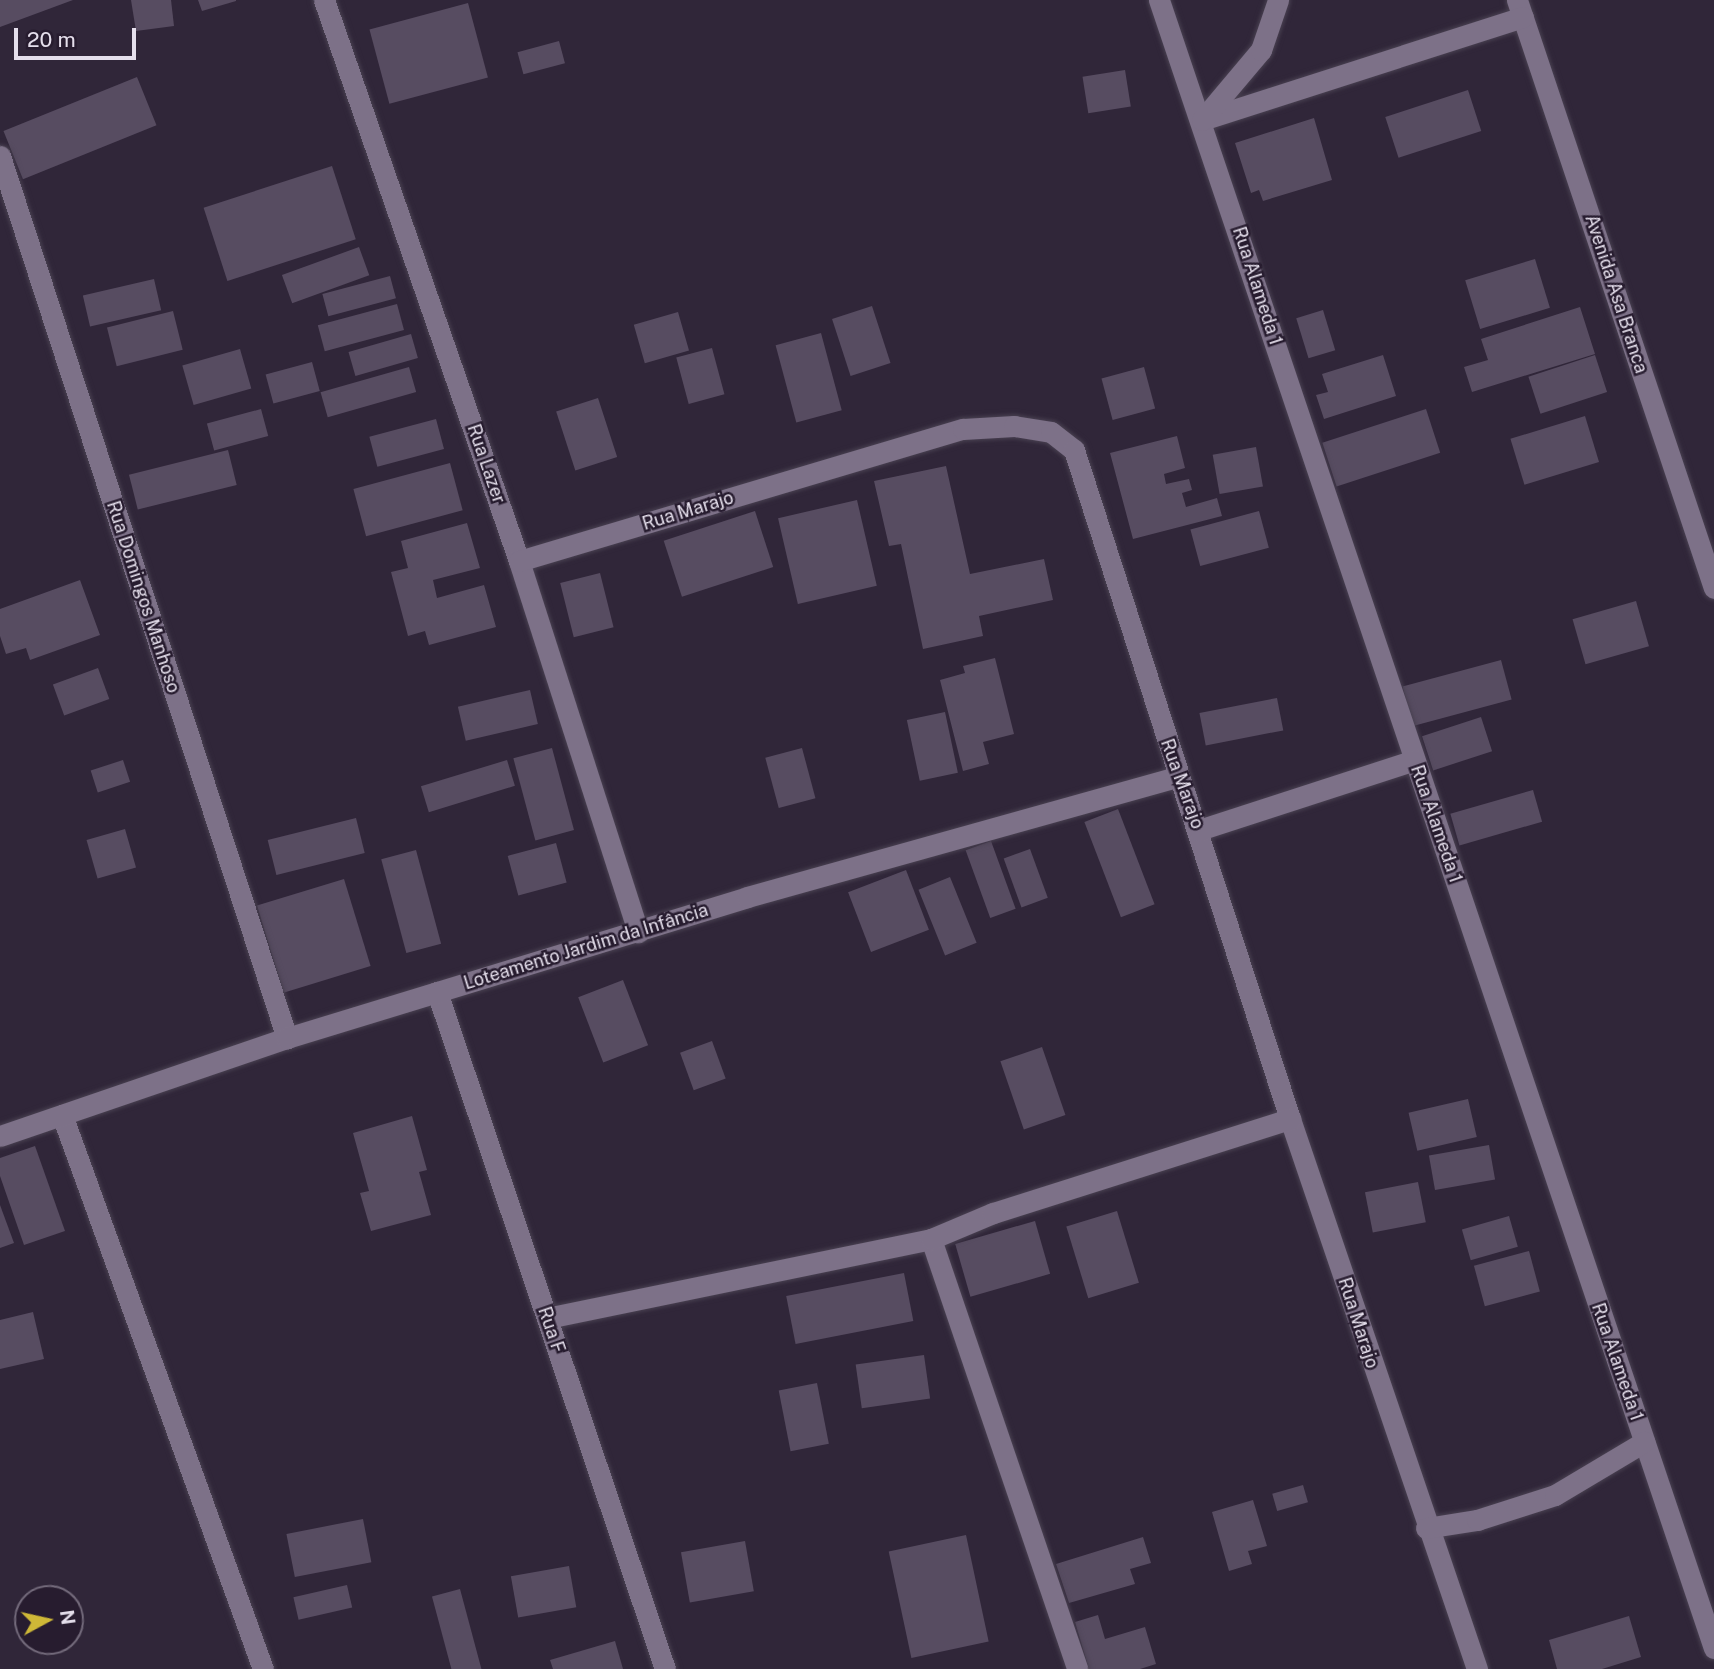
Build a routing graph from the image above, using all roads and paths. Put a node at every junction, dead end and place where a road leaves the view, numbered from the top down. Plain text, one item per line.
1 (324, 0) edge
2 (1160, 0) edge
3 (1278, 0) edge
4 (1520, 8) edge
5 (1202, 120) junction
6 (0, 156) edge
7 (519, 561) junction
8 (1714, 588) edge
9 (1414, 760) junction
10 (1178, 777) junction
11 (1199, 830) junction
12 (638, 932) junction
13 (437, 992) junction
14 (287, 1038) junction
15 (62, 1115) junction
16 (1290, 1119) junction
17 (0, 1136) edge
18 (931, 1240) junction
19 (547, 1318) junction
20 (1644, 1442) junction
21 (1426, 1528) junction
22 (1714, 1648) edge
23 (263, 1669) edge
24 (665, 1669) edge
25 (1076, 1669) edge
26 (1477, 1669) edge

1 - 7 street, Rua Lazer
2 - 5 street, Rua Alameda 1
3 - 5 street
4 - 5 street
4 - 8 street, Avenida Asa Branca
5 - 9 street, Rua Alameda 1
6 - 14 street, Rua Domingos Manhoso
7 - 10 street, Rua Marajo
7 - 12 street, Rua Lazer
9 - 11 street
9 - 20 street, Rua Alameda 1
10 - 11 street, Rua Marajo
10 - 12 street, Loteamento Jardim da Infância
11 - 16 street, Rua Marajo
12 - 13 street, Loteamento Jardim da Infância
13 - 14 street, Loteamento Jardim da Infância
13 - 19 street, Rua F
14 - 15 street, Loteamento Jardim da Infância
15 - 17 street, Loteamento Jardim da Infância
15 - 23 street
16 - 18 street
16 - 21 street, Rua Marajo
18 - 19 street
18 - 25 street
19 - 24 street, Rua F
20 - 21 street
20 - 22 street, Rua Alameda 1
21 - 26 street, Rua Marajo

